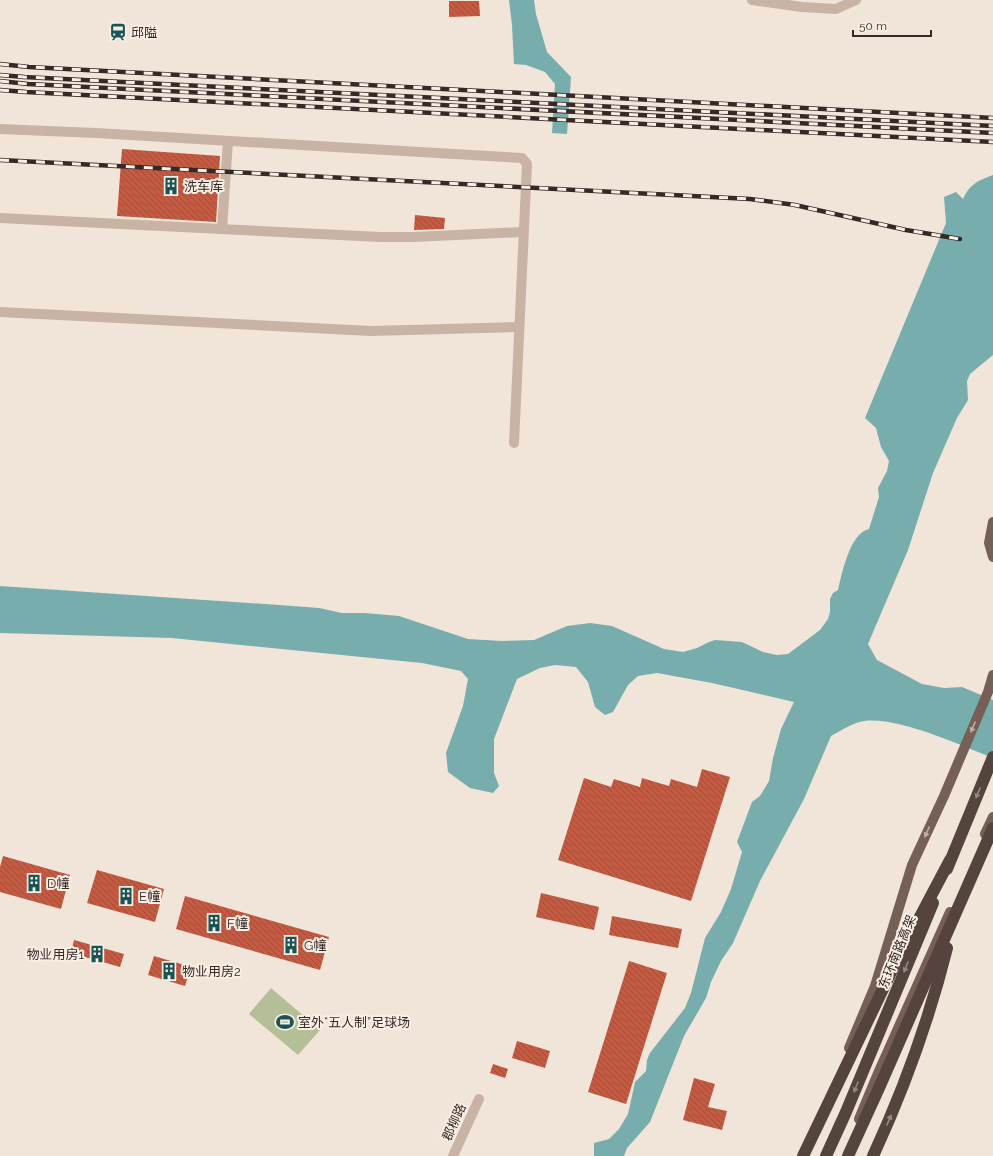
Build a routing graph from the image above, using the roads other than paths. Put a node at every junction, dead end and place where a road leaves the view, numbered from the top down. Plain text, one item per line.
1 (752, 0) edge
2 (856, 0) edge
3 (0, 128) edge
4 (228, 141) junction
5 (0, 218) edge
6 (222, 229) junction
7 (523, 232) junction
8 (0, 312) edge
9 (519, 327) junction
10 (514, 444) dead end
11 (993, 522) edge
12 (993, 557) edge
13 (993, 675) edge
14 (993, 758) edge
15 (993, 817) edge
16 (993, 828) edge
17 (950, 860) junction
18 (956, 913) junction
19 (479, 1099) dead end
20 (453, 1156) edge
21 (803, 1156) edge
22 (826, 1156) edge
23 (844, 1156) edge
24 (848, 1156) edge
25 (873, 1156) edge

1 - 2 street
3 - 4 street
4 - 6 street
4 - 7 street
5 - 6 street
6 - 7 street
7 - 9 street
8 - 9 street
9 - 10 street
11 - 12 main road
13 -> 21 main road
14 -> 17 highway, 东环南路高架
15 - 23 main road
16 - 18 highway
17 - 21 highway, bridge
17 -> 22 highway, 东环南路高架, bridge
18 - 24 highway
25 -> 18 highway
19 - 20 street, 郡柳路

